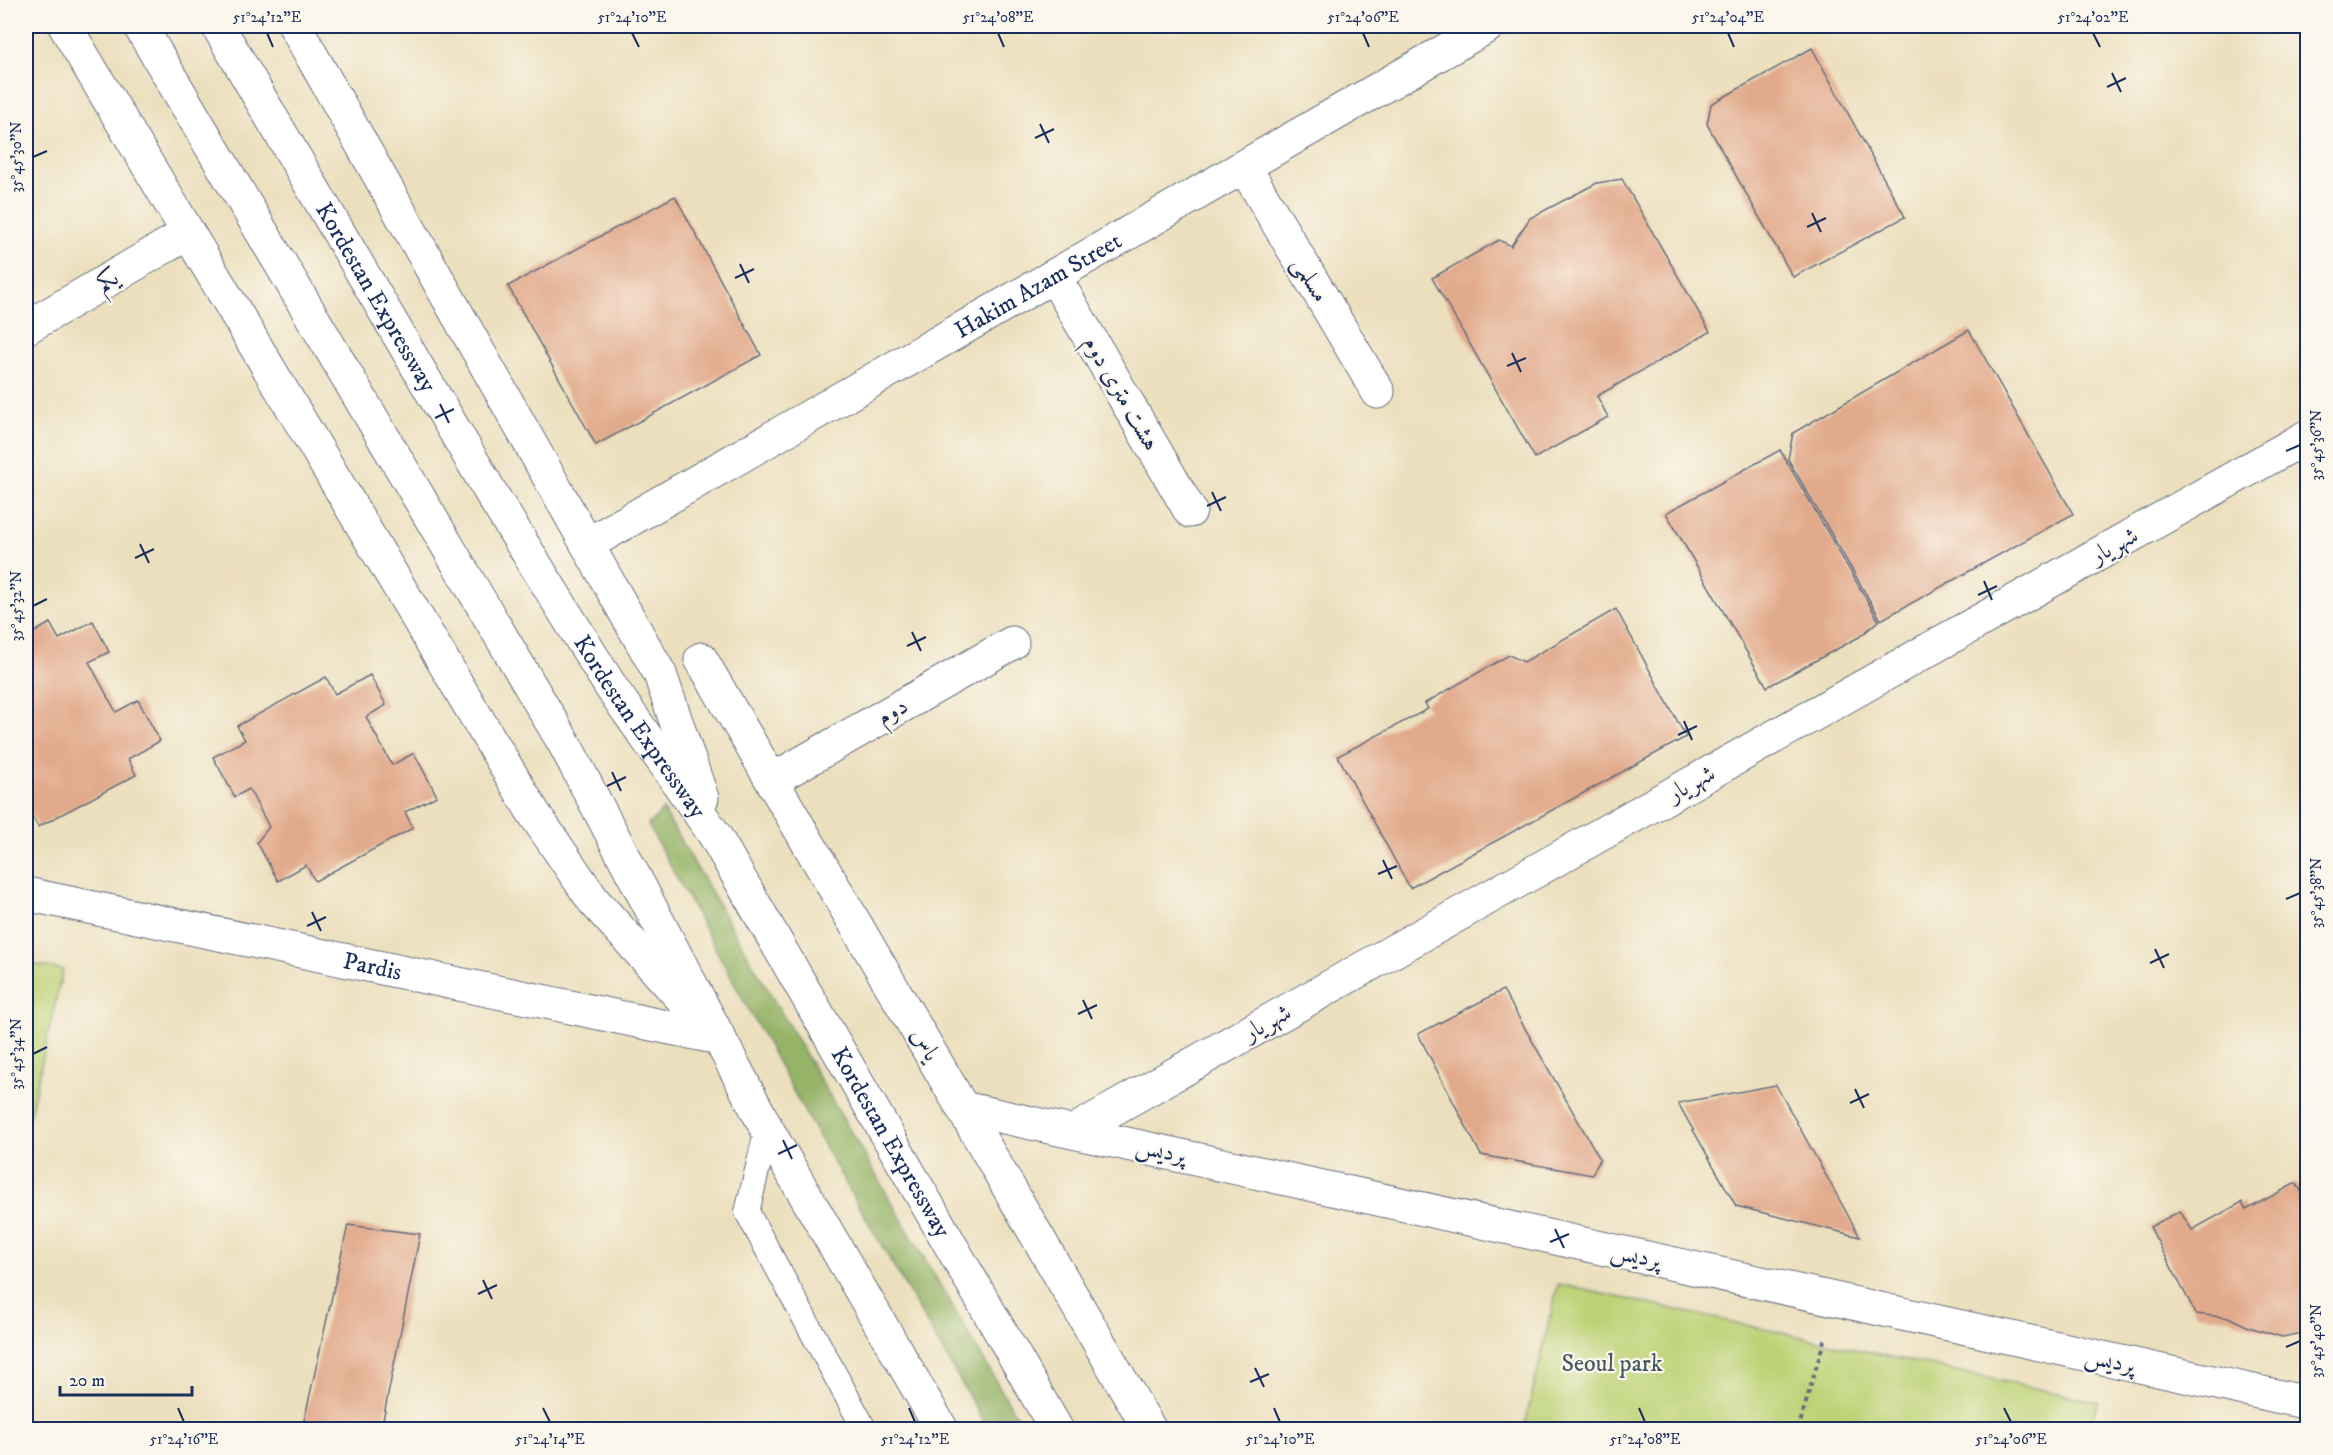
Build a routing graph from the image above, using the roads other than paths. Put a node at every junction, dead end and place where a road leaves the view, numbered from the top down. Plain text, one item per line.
1 (64, 26) edge
2 (218, 26) edge
3 (295, 26) edge
4 (1488, 26) edge
5 (143, 30) edge
6 (1244, 166) junction
7 (188, 233) junction
8 (1054, 276) junction
9 (26, 328) edge
10 (1378, 392) dead end
11 (2307, 436) edge
12 (1190, 511) dead end
13 (588, 544) junction
14 (1012, 643) dead end
15 (701, 659) dead end
16 (772, 780) junction
17 (714, 834) junction
18 (26, 894) edge
19 (719, 1038) junction
20 (963, 1108) junction
21 (767, 1129) junction
22 (1074, 1131) junction
23 (2307, 1403) edge
24 (865, 1430) edge
25 (942, 1430) edge
26 (1057, 1430) edge
27 (1150, 1430) edge

1 - 7 main road
2 - 17 main road, Kordestan Expressway
3 - 13 main road
4 - 6 main road, Hakim Azam Street
5 - 19 main road
6 - 8 main road, Hakim Azam Street
6 - 10 main road, مسلمی
7 - 9 main road, یکم
7 - 19 main road
8 - 12 main road, هشت متری دوم
8 - 13 main road, Hakim Azam Street
11 - 22 main road, شهریار
13 - 17 main road
14 - 16 main road, دوم
15 - 16 main road, یاس
16 - 20 main road, یاس
17 - 26 main road, Kordestan Expressway
18 - 19 main road, Pardis
19 - 21 main road
20 - 22 main road, پردیس
20 - 27 main road, یاس
21 - 24 lane
21 - 25 main road
22 - 23 main road, پردیس

